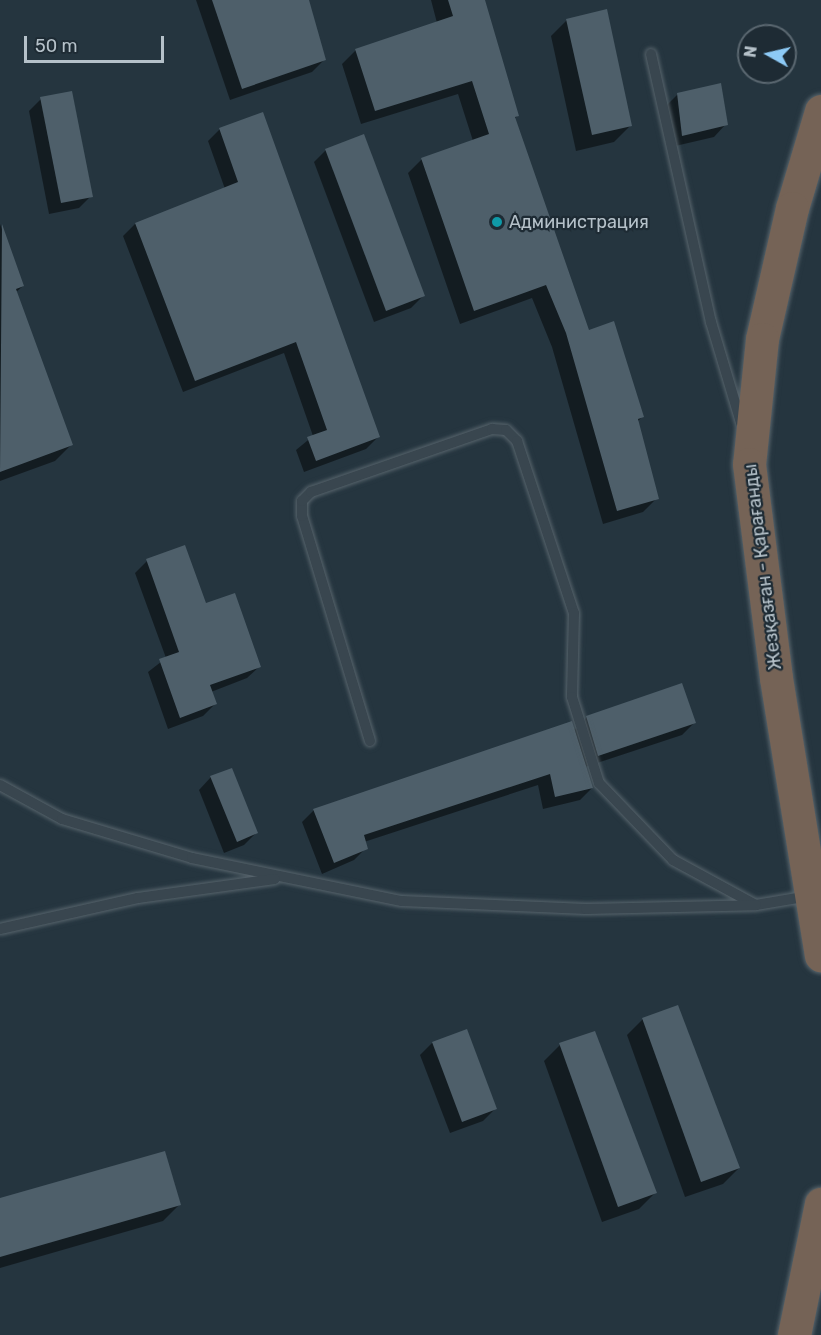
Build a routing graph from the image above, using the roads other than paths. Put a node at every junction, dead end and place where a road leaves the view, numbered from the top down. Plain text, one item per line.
1 (651, 54) dead end
2 (821, 111) edge
3 (750, 455) junction
4 (370, 741) dead end
5 (0, 785) edge
6 (284, 877) junction
7 (813, 896) junction
8 (756, 904) junction
9 (0, 929) edge
10 (821, 955) edge
11 (821, 1204) edge
12 (794, 1335) edge

1 - 3 lane
2 - 3 highway, Жезқазған - Қарағанды
3 - 7 highway, Жезқазған - Қарағанды
4 - 8 lane
5 - 6 lane
6 - 8 lane
6 - 9 lane
7 - 8 lane
7 - 10 highway, Жезқазған - Қарағанды
11 - 12 highway

